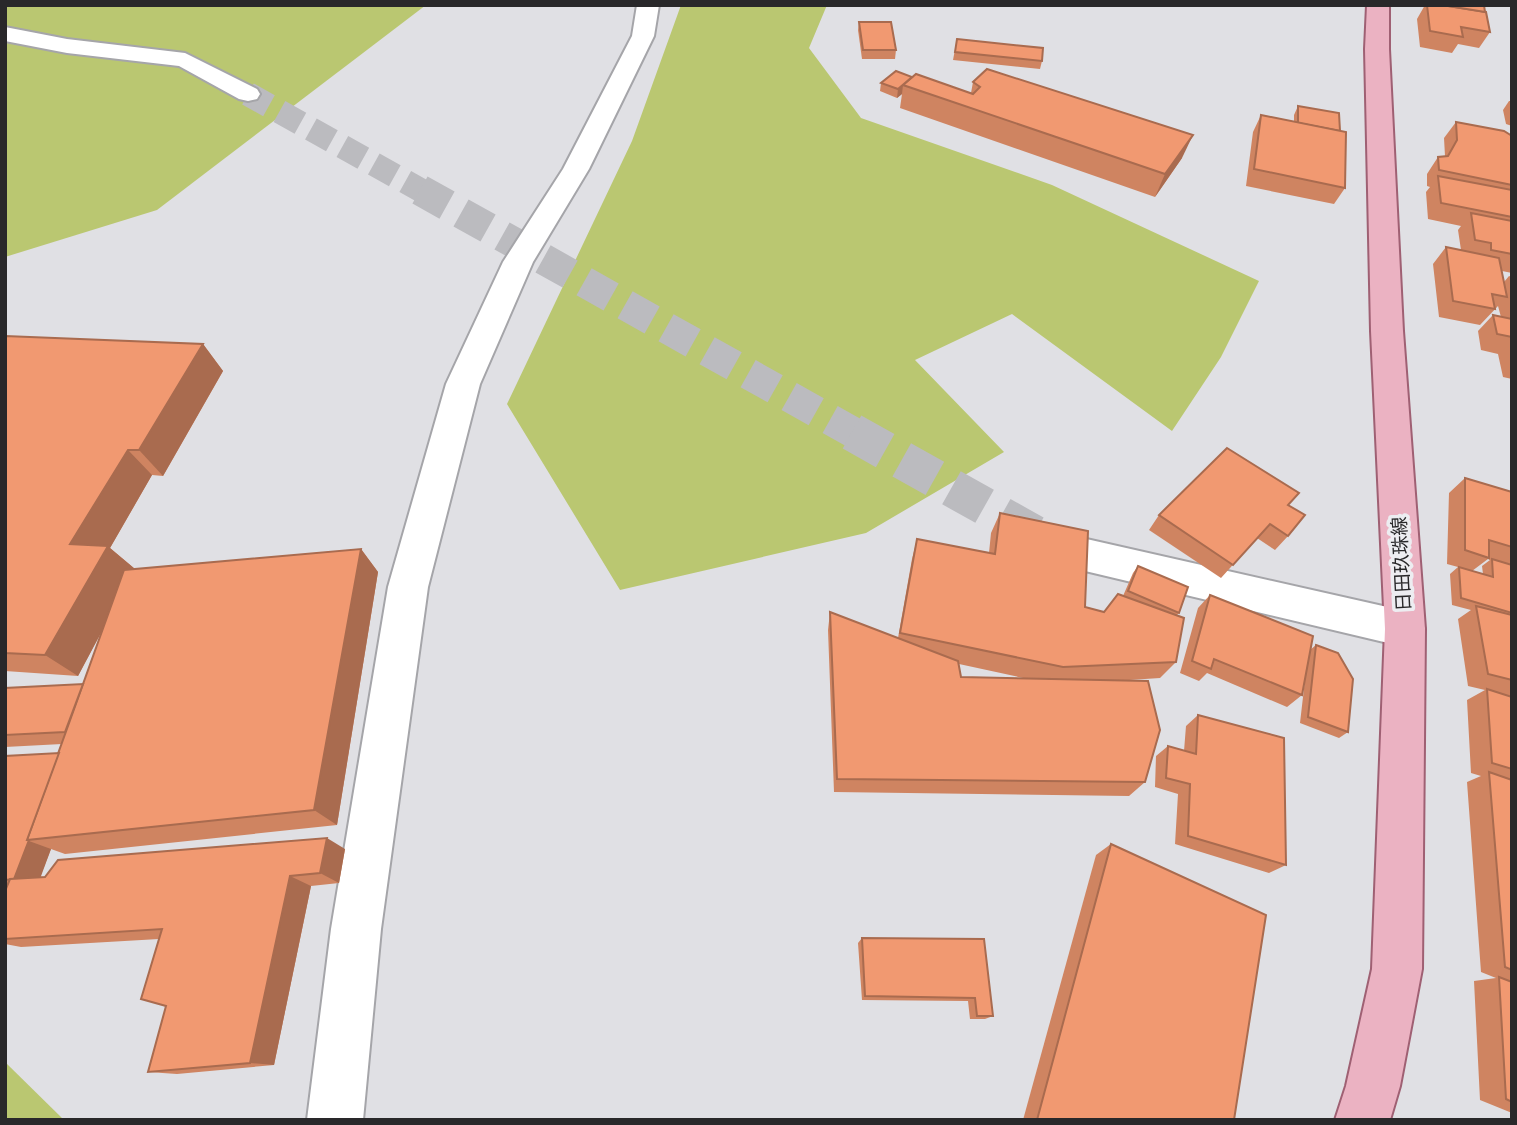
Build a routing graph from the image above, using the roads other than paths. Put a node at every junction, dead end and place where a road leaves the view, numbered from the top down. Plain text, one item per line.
1 (648, 5) edge
2 (1378, 5) edge
3 (5, 34) edge
4 (248, 94) tunnel mouth
5 (1060, 549) tunnel mouth
6 (1405, 629) junction
7 (335, 1120) edge
8 (1362, 1120) edge

1 - 7 street
2 - 6 main road, 日田玖珠線
3 - 4 street
5 - 6 street
6 - 8 main road, 日田玖珠線

